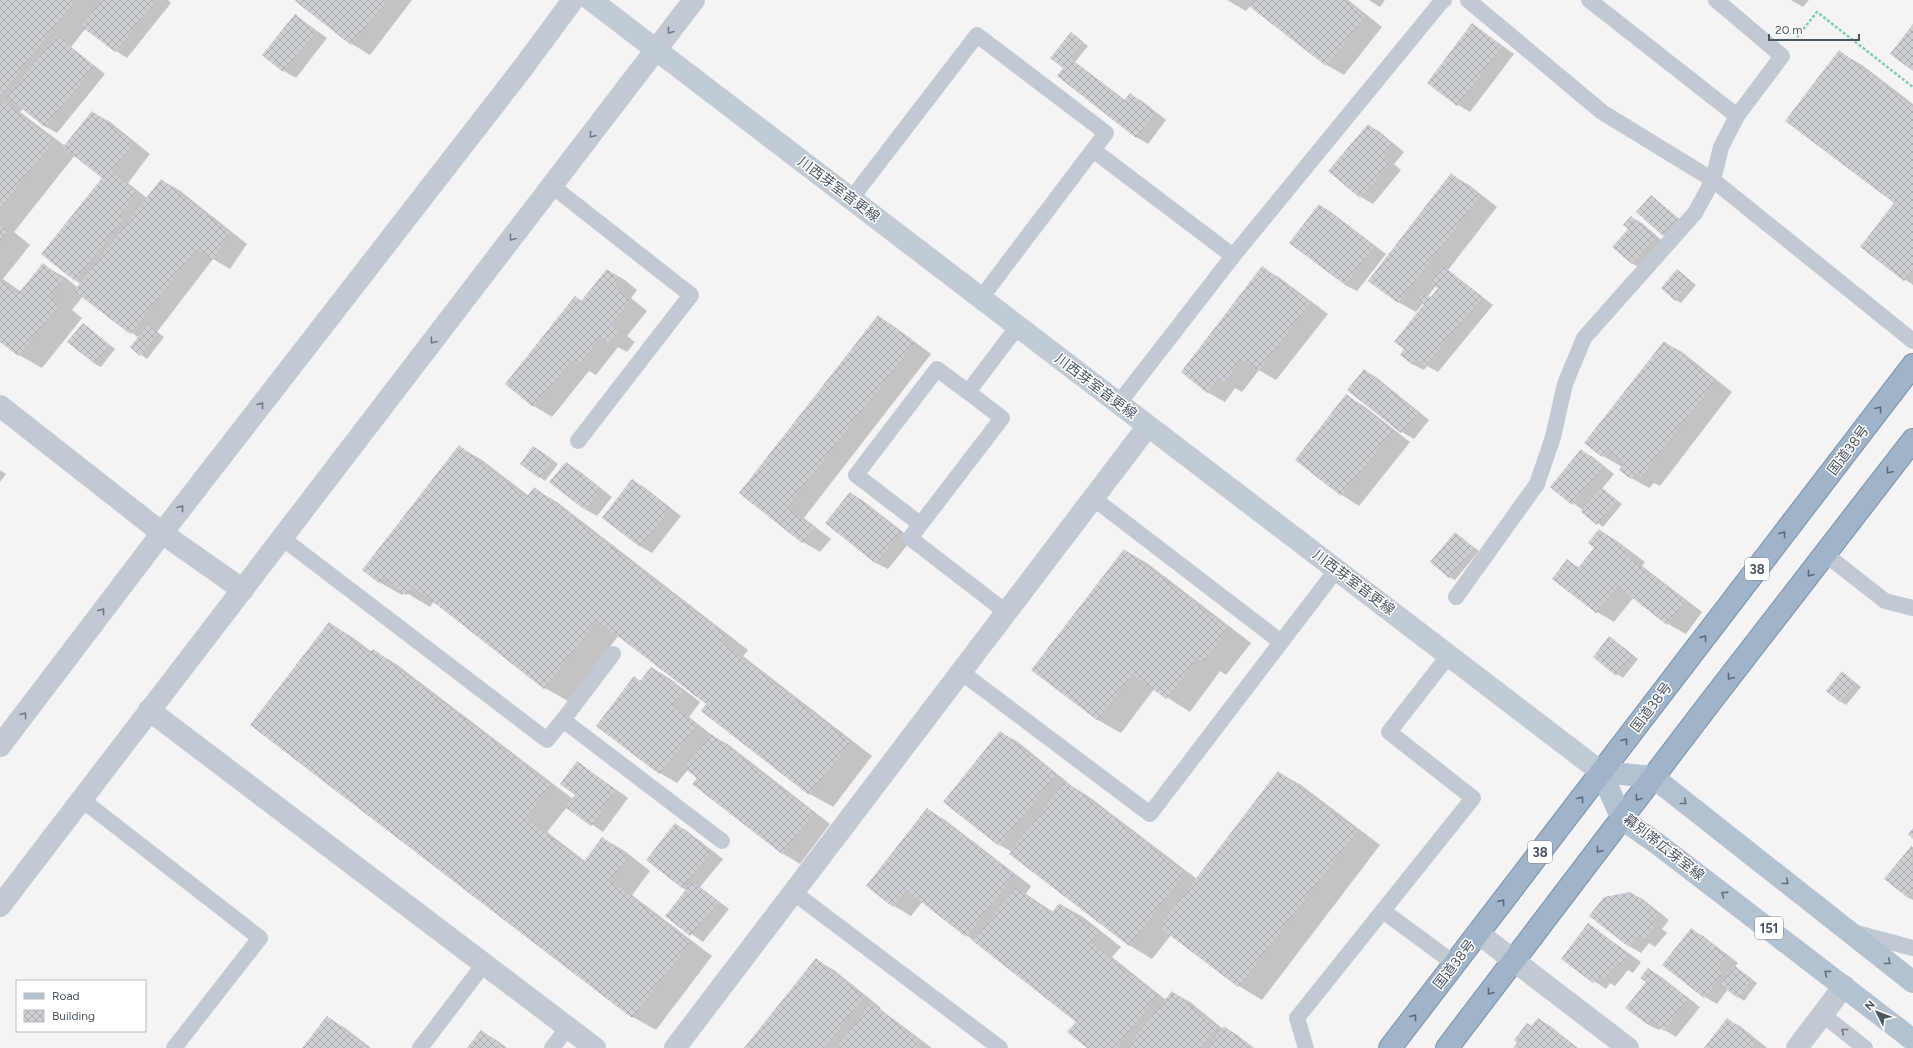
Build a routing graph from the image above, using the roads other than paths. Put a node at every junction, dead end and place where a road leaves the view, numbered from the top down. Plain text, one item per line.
1 (573, 0) edge
2 (591, 0) edge
3 (694, 0) edge
4 (1442, 0) edge
5 (1468, 0) edge
6 (1589, 0) edge
7 (1716, 0) edge
8 (656, 50) junction
9 (1737, 116) junction
10 (1093, 150) junction
11 (1713, 180) junction
12 (552, 186) junction
13 (851, 199) junction
14 (1233, 256) junction
15 (981, 298) junction
16 (1018, 326) junction
17 (1913, 341) edge
18 (1913, 365) edge
19 (968, 392) junction
20 (1119, 403) junction
21 (0, 406) edge
22 (1148, 426) junction
23 (1913, 440) edge
24 (578, 441) dead end
25 (1093, 498) junction
26 (920, 524) junction
27 (162, 533) junction
28 (282, 538) junction
29 (1825, 554) junction
30 (1337, 569) junction
31 (243, 590) junction
32 (1456, 597) dead end
33 (1913, 608) edge
34 (1006, 612) junction
35 (1281, 642) junction
36 (613, 654) dead end
37 (1449, 655) junction
38 (961, 672) junction
39 (149, 710) junction
40 (563, 720) junction
41 (0, 746) edge
42 (1602, 772) junction
43 (1654, 777) junction
44 (81, 799) junction
45 (1622, 819) junction
46 (722, 841) dead end
47 (793, 892) junction
48 (0, 906) edge
49 (1383, 910) junction
50 (1846, 930) junction
51 (1478, 933) junction
52 (1913, 948) edge
53 (1514, 961) junction
54 (484, 964) junction
55 (1455, 964) junction
56 (1913, 982) edge
57 (1844, 986) junction
58 (1823, 1014) junction
59 (568, 1027) junction
60 (1913, 1040) edge
61 (174, 1048) edge
62 (420, 1048) edge
63 (552, 1048) edge
64 (595, 1048) edge
65 (674, 1048) edge
66 (1000, 1048) edge
67 (1306, 1048) edge
68 (1390, 1048) edge
69 (1447, 1048) edge
70 (1628, 1048) edge
71 (1797, 1048) edge
72 (1866, 1048) edge

27 -> 1 street
2 - 8 main road, 川西芽室音更線
3 -> 8 street
4 - 14 lane
5 - 11 lane
6 - 9 lane
7 - 9 lane
8 -> 12 street
8 - 13 main road, 川西芽室音更線
9 - 11 lane
10 - 13 lane
10 - 14 lane
10 - 15 lane
11 - 17 lane
11 - 32 lane
12 - 24 lane
12 -> 28 street
13 - 15 main road, 川西芽室音更線
14 - 20 lane
15 - 16 main road, 川西芽室音更線
16 - 19 lane
16 - 20 main road, 川西芽室音更線
42 -> 18 highway, 国道38号 / 38
19 - 26 lane
19 - 26 lane
20 - 22 main road, 川西芽室音更線
21 - 27 street
22 - 25 street
22 - 30 main road, 川西芽室音更線
23 -> 29 highway
25 - 34 street
25 - 35 lane
26 - 34 lane
27 - 31 street
41 -> 27 street
28 - 31 street
28 - 40 lane
29 - 33 lane
29 -> 43 highway
30 - 35 lane
30 - 37 main road, 川西芽室音更線
31 - 39 street
34 - 38 street
35 - 38 lane
36 - 40 lane
37 - 42 main road, 川西芽室音更線
37 - 49 lane
38 - 47 street
39 - 44 street
39 - 54 street
40 - 46 lane
42 - 43 main road
42 - 45 main road, 幕別帯広芽室線
51 -> 42 highway, 国道38号 / 38
43 -> 45 highway
43 -> 50 main road
44 - 48 street
44 - 61 lane
45 -> 53 highway
57 -> 45 main road, 幕別帯広芽室線 / 151
47 - 65 street
47 - 66 lane
49 - 55 lane
49 - 67 lane
50 - 52 lane
50 -> 56 main road
51 - 53 street
51 - 55 highway, 国道38号 / 38
53 -> 69 highway
53 - 70 street
54 - 59 street
54 - 62 lane
68 -> 55 highway, 国道38号 / 38
57 - 58 street
57 - 60 main road, 幕別帯広芽室線 / 151
58 - 71 street
72 -> 58 lane
59 - 63 lane
59 - 64 street

